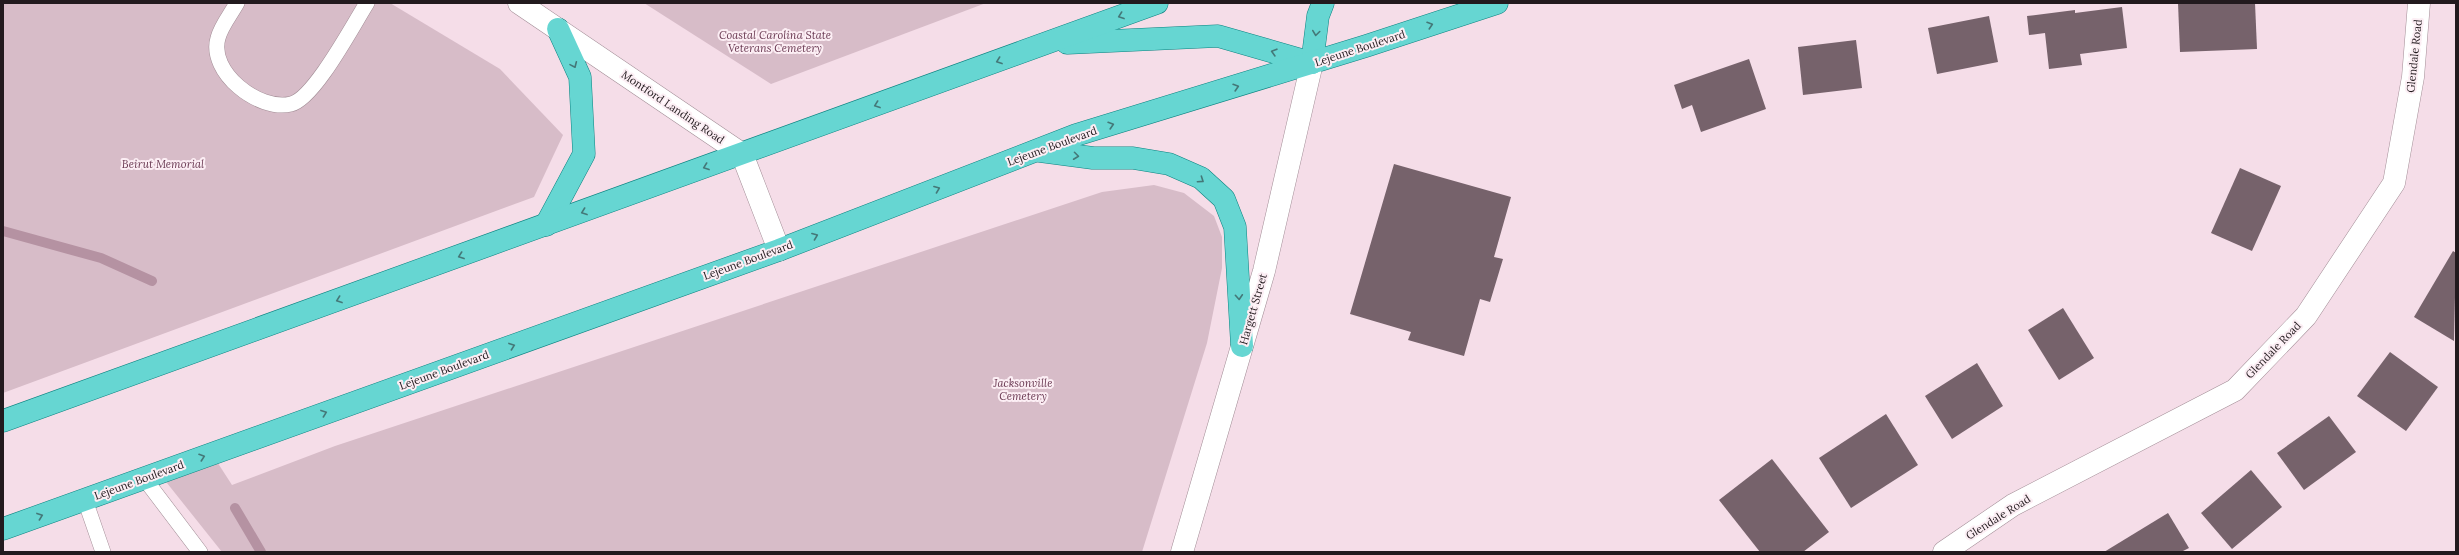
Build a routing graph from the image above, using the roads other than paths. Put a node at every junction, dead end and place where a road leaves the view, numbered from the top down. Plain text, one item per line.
1 (237, 3) edge
2 (367, 3) edge
3 (519, 3) edge
4 (1158, 3) edge
5 (1323, 3) edge
6 (1498, 3) edge
7 (2419, 3) edge
8 (558, 29) junction
9 (1044, 44) junction
10 (1312, 63) junction
11 (1037, 151) junction
12 (742, 154) junction
13 (546, 225) junction
14 (779, 250) junction
15 (1242, 346) junction
16 (3, 421) edge
17 (144, 478) junction
18 (85, 500) junction
19 (3, 529) edge
20 (103, 552) edge
21 (200, 552) edge
22 (1182, 552) edge
23 (1944, 552) edge

1 - 2 lane
3 - 8 main road, Montford Landing Road
4 -> 9 main road
5 -> 10 main road
10 -> 6 main road, Lejeune Boulevard
7 - 23 main road, Glendale Road
8 - 12 main road, Montford Landing Road
8 -> 13 main road
10 -> 9 main road
9 -> 12 main road
11 -> 10 main road, Lejeune Boulevard
10 - 15 main road, Hargett Street
14 -> 11 main road, Lejeune Boulevard
11 -> 15 main road
12 -> 13 main road
12 - 14 main road
13 -> 16 main road
17 -> 14 main road, Lejeune Boulevard
15 - 22 main road, Hargett Street
17 - 18 main road, Lejeune Boulevard
17 - 21 lane
19 -> 18 main road, Lejeune Boulevard
18 - 20 lane

